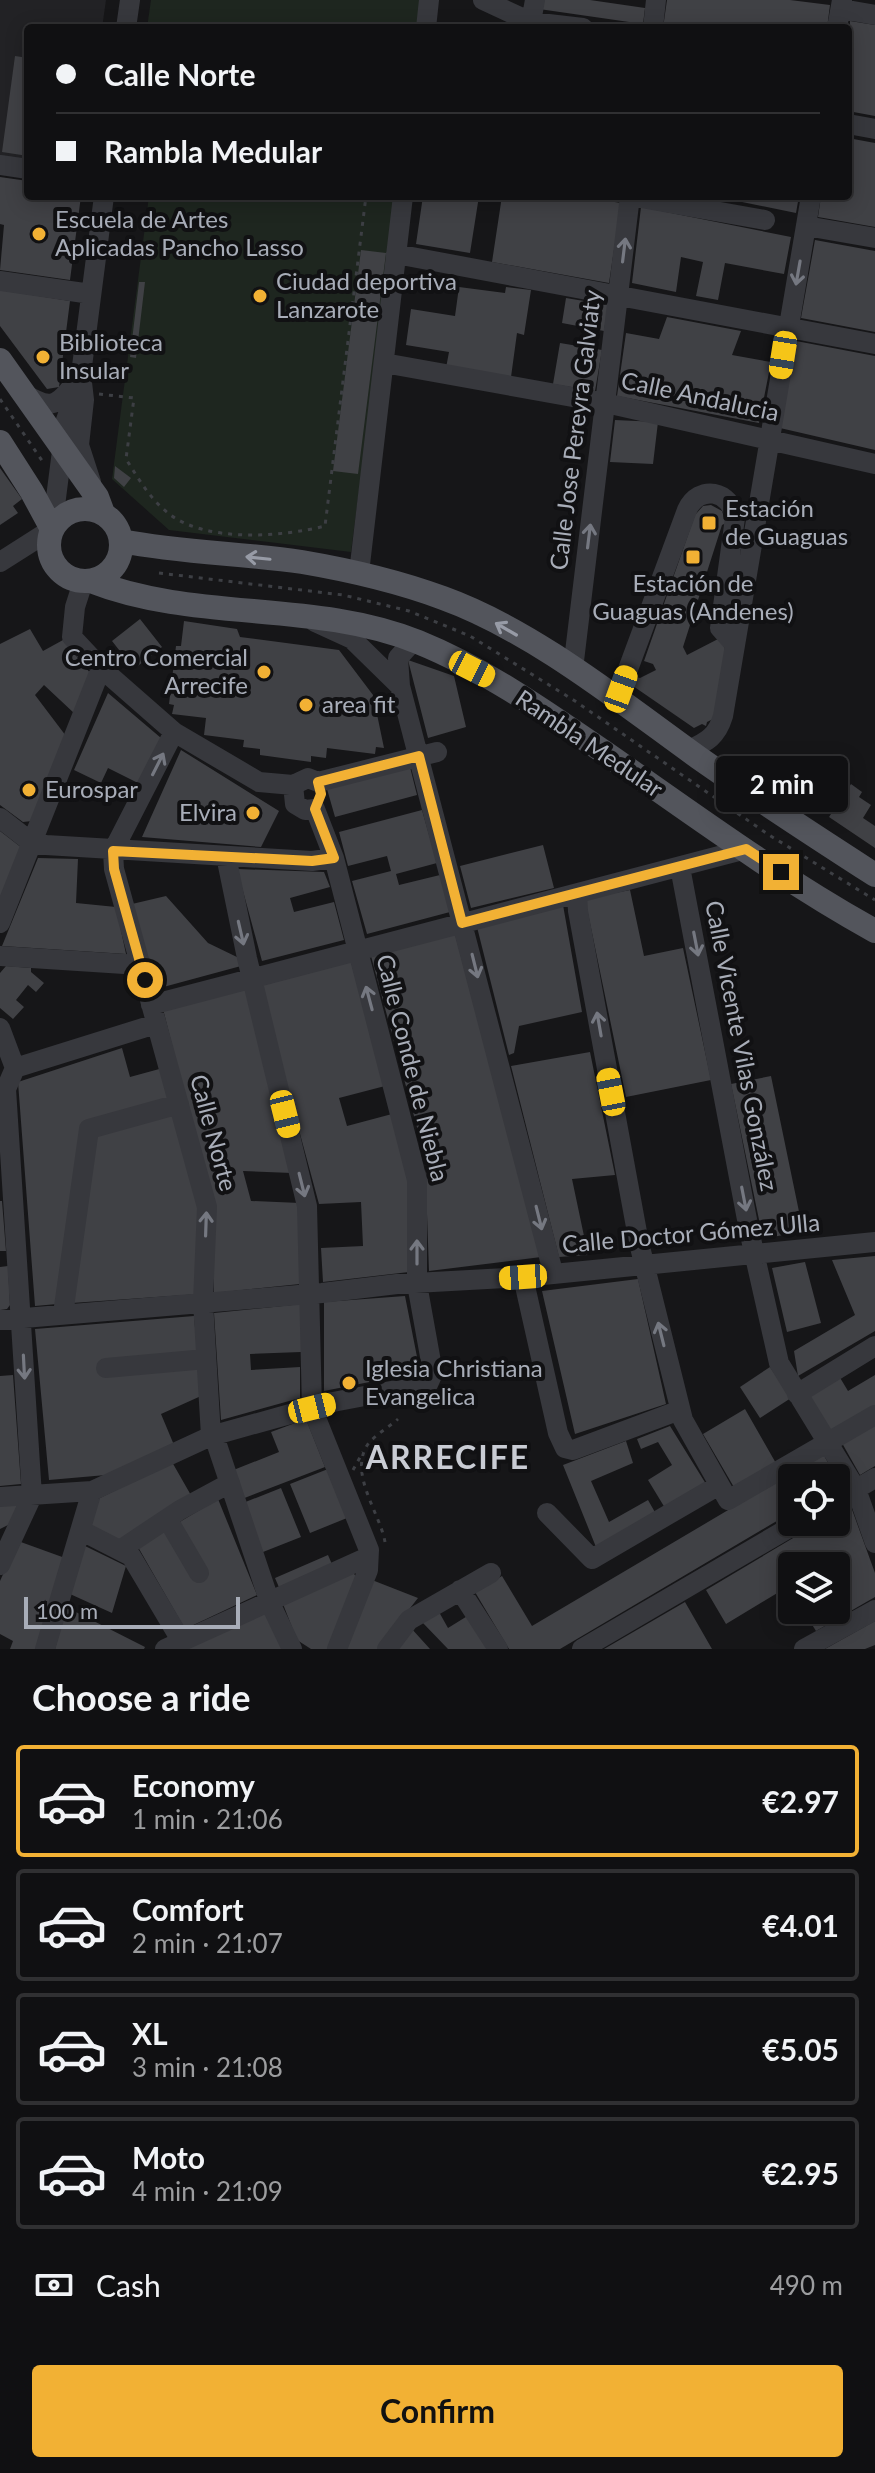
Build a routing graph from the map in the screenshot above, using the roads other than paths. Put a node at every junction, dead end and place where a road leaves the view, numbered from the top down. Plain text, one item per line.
1 (130, 0) edge
2 (429, 0) edge
3 (483, 0) edge
4 (535, 0) edge
5 (656, 0) edge
6 (840, 12) edge
7 (875, 15) edge
8 (531, 22) junction
9 (127, 24) edge
10 (426, 24) edge
11 (548, 24) edge
12 (653, 24) edge
13 (852, 125) edge
14 (875, 129) edge
15 (0, 165) edge
16 (24, 168) edge
17 (103, 200) edge
18 (403, 200) edge
19 (630, 200) edge
20 (652, 200) edge
21 (810, 200) edge
22 (765, 220) dead end
23 (806, 226) junction
24 (875, 238) edge
25 (396, 254) junction
26 (0, 281) edge
27 (91, 294) junction
28 (618, 296) junction
29 (788, 327) junction
30 (875, 344) edge
31 (0, 360) edge
32 (384, 363) junction
33 (81, 374) junction
34 (12, 396) edge
35 (606, 403) junction
36 (770, 438) junction
37 (0, 442) edge
38 (61, 449) junction
39 (875, 464) edge
40 (100, 505) junction
41 (52, 529) junction
42 (122, 541) junction
43 (0, 562) edge
44 (359, 573) junction
45 (87, 581) junction
46 (304, 618) junction
47 (414, 640) junction
48 (735, 645) junction
49 (101, 668) junction
50 (573, 669) junction
51 (400, 686) junction
52 (617, 699) junction
53 (174, 732) junction
54 (689, 750) junction
55 (428, 754) junction
56 (318, 782) junction
57 (293, 785) junction
58 (315, 809) junction
59 (0, 818) edge
60 (32, 843) junction
61 (755, 847) junction
62 (113, 851) junction
63 (226, 856) junction
64 (334, 858) junction
65 (680, 867) junction
66 (875, 875) edge
67 (577, 894) junction
68 (0, 923) edge
69 (462, 923) junction
70 (875, 931) edge
71 (357, 951) junction
72 (0, 956) edge
73 (140, 965) junction
74 (253, 978) junction
75 (154, 1015) junction
76 (0, 1028) edge
77 (8, 1061) edge
78 (179, 1104) junction
79 (6, 1197) edge
80 (875, 1242) edge
81 (755, 1255) junction
82 (8, 1258) edge
83 (644, 1265) junction
84 (553, 1272) junction
85 (523, 1277) junction
86 (417, 1284) junction
87 (308, 1294) junction
88 (203, 1302) junction
89 (63, 1314) junction
90 (22, 1318) junction
91 (0, 1320) edge
92 (875, 1346) edge
93 (206, 1359) junction
94 (106, 1368) dead end
95 (797, 1394) junction
96 (312, 1408) junction
97 (680, 1410) junction
98 (875, 1415) edge
99 (211, 1436) junction
100 (827, 1443) junction
101 (875, 1478) edge
102 (230, 1483) junction
103 (719, 1485) junction
104 (856, 1489) junction
105 (92, 1491) junction
106 (850, 1493) edge
107 (32, 1496) junction
108 (0, 1497) edge
109 (547, 1513) dead end
110 (168, 1520) junction
111 (8, 1532) edge
112 (88, 1534) dead end
113 (778, 1534) edge
114 (875, 1543) edge
115 (120, 1550) junction
116 (374, 1560) junction
117 (0, 1565) edge
118 (199, 1573) dead end
119 (491, 1573) dead end
120 (460, 1590) junction
121 (270, 1603) junction
122 (875, 1610) edge
123 (174, 1646) edge
124 (45, 1649) edge
125 (292, 1649) edge
126 (337, 1649) edge
127 (387, 1649) edge
128 (498, 1649) edge
129 (582, 1649) edge
130 (804, 1649) edge

1 - 9 street
2 - 10 street
3 - 8 street
4 - 8 street
5 - 12 street
6 - 7 street
8 - 11 street
13 - 14 street
15 - 16 street
17 - 27 street
18 - 25 street
28 -> 19 street, Calle Jose Pereyra Galviaty
20 - 22 street
21 - 23 street
23 - 24 street
23 -> 29 street
25 - 28 street
25 - 32 street
26 - 27 street
27 - 33 street
28 - 29 street
28 - 35 street, Calle Jose Pereyra Galviaty
29 - 30 street
29 - 36 street
31 - 34 main road
32 - 35 street, Calle Andalucia
32 - 44 street
33 - 34 street
33 - 38 street
33 - 40 street
34 - 38 main road
35 - 36 street, Calle Andalucia
50 -> 35 street, Calle Jose Pereyra Galviaty
36 - 39 street, Calle Andalucia
36 - 48 street
37 - 41 main road
38 - 40 main road
38 - 41 street
40 - 41 main road
40 - 42 main road
41 - 43 street
41 - 45 main road
44 -> 42 main road
42 - 45 main road
50 -> 44 main road
45 - 46 main road, Rambla Medular
45 - 49 street
46 - 47 main road, Rambla Medular
46 - 51 street
47 - 51 street
47 - 61 main road, Rambla Medular
48 - 52 street
48 - 54 street
49 - 53 street
49 - 60 street
50 - 52 main road
51 - 55 street
52 - 54 main road
53 - 57 street
62 -> 53 street
54 - 66 main road
55 - 56 street
55 - 69 street
56 - 57 street
56 - 58 street
57 - 58 street, Calle Conde de Niebla
58 - 64 street, Calle Conde de Niebla
59 - 60 street
60 - 62 street
60 - 68 street
61 - 65 street
61 - 70 main road, Rambla Medular
62 - 63 street
62 - 73 street, Calle Norte
63 - 64 street
63 -> 74 street
64 - 71 street, Calle Conde de Niebla
65 - 67 street
65 -> 81 street, Calle Vicente Vilas González
67 - 69 street
83 -> 67 street
69 - 71 street
69 -> 84 street
71 - 74 street
86 -> 71 street, Calle Conde de Niebla
72 - 73 street
73 - 75 street, Calle Norte
74 - 75 street
74 -> 87 street
75 - 77 street
75 - 78 street, Calle Norte
76 - 77 street
77 - 79 street
88 -> 78 street, Calle Norte
78 - 89 street
79 - 82 street
80 - 81 street, Calle Doctor Gómez Ulla
81 - 83 street, Calle Doctor Gómez Ulla
81 - 95 street, Calle Vicente Vilas González
82 - 90 street
83 - 84 street, Calle Doctor Gómez Ulla
97 -> 83 street
84 - 85 street, Calle Doctor Gómez Ulla
85 - 86 street, Calle Doctor Gómez Ulla
85 - 97 street
86 - 87 street, Calle Doctor Gómez Ulla
86 - 96 street, Calle Conde de Niebla
87 - 88 street, Calle Doctor Gómez Ulla
87 - 96 street
88 - 89 street
88 - 93 street, Calle Norte
89 - 90 street
90 - 91 street
90 -> 107 street
92 - 95 street
93 - 94 street
93 - 99 street, Calle Norte
95 - 100 street, Calle Vicente Vilas González
96 - 99 street
96 - 116 street
97 - 103 street
98 - 100 street
99 - 102 street, Calle Norte
99 - 105 street
100 - 103 street
100 - 104 street, Calle Vicente Vilas González
101 - 104 street
102 - 110 street
102 - 121 street, Calle Norte
103 - 109 street
104 - 106 street
104 - 114 street, Calle Vicente Vilas González
105 - 107 street
105 - 124 street
107 - 108 street
107 - 111 street
110 - 115 street
110 - 118 street
111 - 117 street
112 - 115 street
113 - 129 street
115 - 123 street
116 - 121 street
116 - 126 street
119 - 120 street
120 - 127 street
120 - 128 street
121 - 123 street
121 - 125 street, Calle Norte
122 - 130 street

